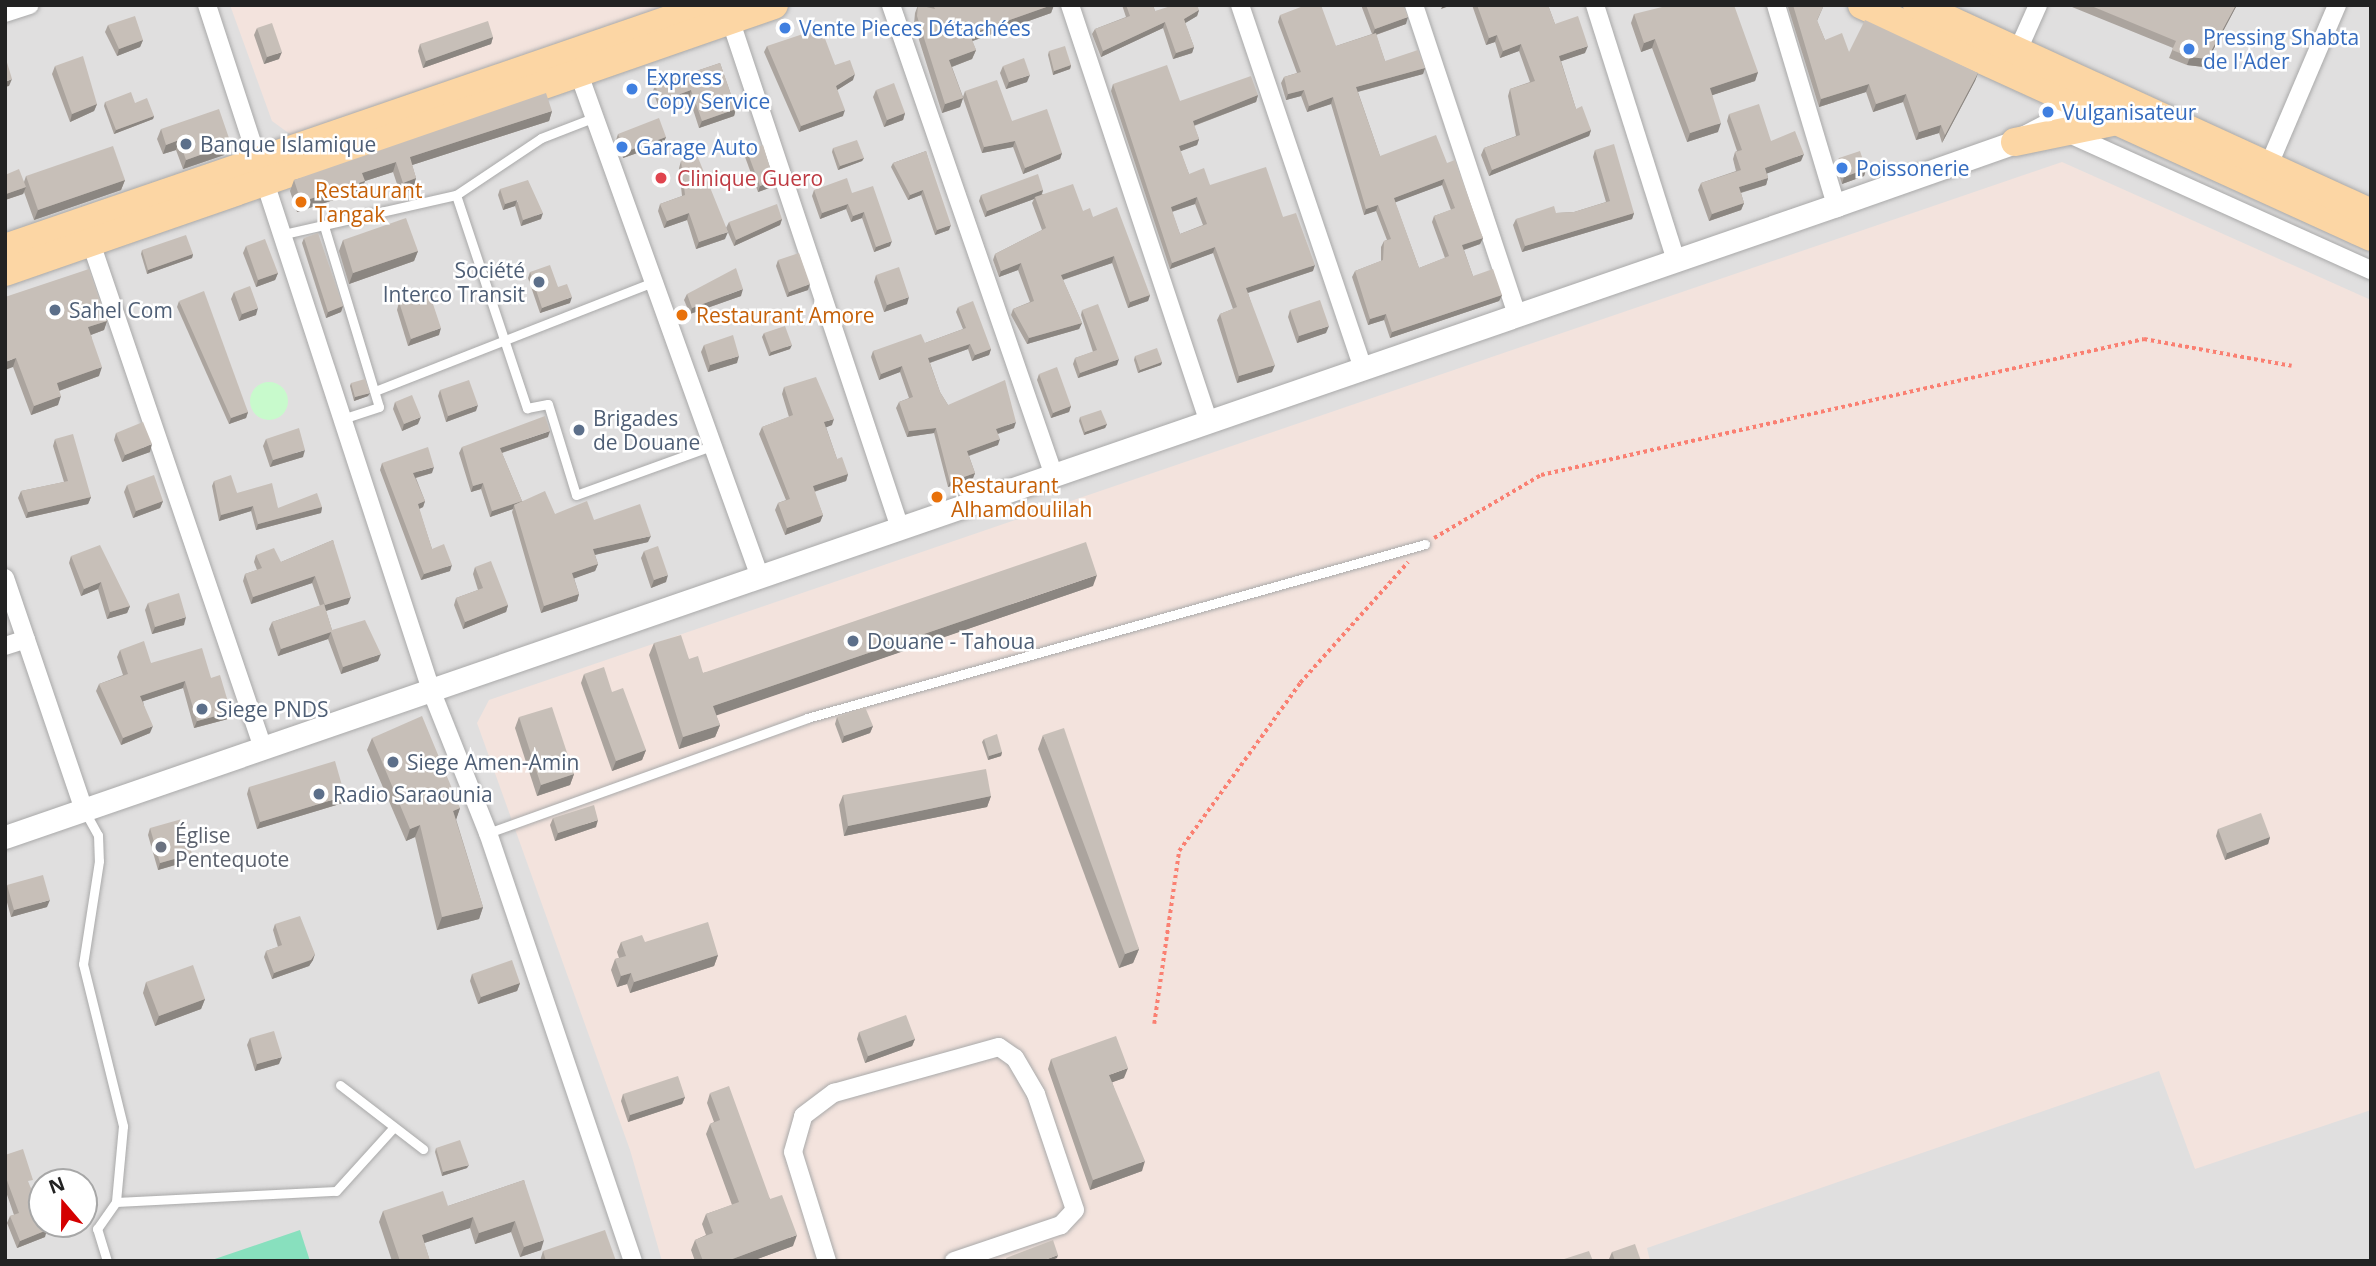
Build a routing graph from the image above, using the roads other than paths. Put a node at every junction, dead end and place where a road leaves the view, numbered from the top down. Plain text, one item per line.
1 (30, 5) edge
2 (206, 5) edge
3 (774, 5) edge
4 (891, 5) edge
5 (1070, 5) edge
6 (1240, 5) edge
7 (1414, 5) edge
8 (1595, 5) edge
9 (1776, 5) edge
10 (1862, 5) edge
11 (1917, 5) edge
12 (2038, 5) edge
13 (2337, 5) edge
14 (5, 13) edge
15 (721, 13) edge
16 (2013, 61) junction
17 (575, 66) junction
18 (2096, 99) junction
19 (590, 119) junction
20 (2117, 121) junction
21 (2062, 131) junction
22 (2015, 142) junction
23 (264, 173) junction
24 (2264, 176) junction
25 (456, 195) junction
26 (1836, 205) junction
27 (2371, 213) edge
28 (324, 226) junction
29 (284, 234) junction
30 (2371, 237) edge
31 (91, 243) junction
32 (5, 248) edge
33 (1676, 261) junction
34 (2371, 270) edge
35 (5, 272) edge
36 (651, 283) junction
37 (1517, 315) junction
38 (503, 341) junction
39 (1363, 369) junction
40 (375, 391) junction
41 (340, 420) junction
42 (1209, 422) junction
43 (711, 446) junction
44 (1054, 475) junction
45 (900, 528) junction
46 (1425, 544) road end
47 (760, 577) junction
48 (5, 578) edge
49 (26, 639) junction
50 (5, 646) edge
51 (431, 690) junction
52 (263, 748) junction
53 (84, 810) junction
54 (488, 834) junction
55 (5, 838) edge
56 (340, 1085) dead end
57 (394, 1127) junction
58 (423, 1149) dead end
59 (116, 1202) junction
60 (107, 1261) edge
61 (633, 1261) edge
62 (827, 1261) edge
63 (954, 1261) edge

1 - 14 street
2 - 23 street
3 - 15 main road
4 - 44 street
5 - 42 street
6 - 39 street
7 - 37 street
8 - 33 street
9 - 26 street
10 - 16 main road
11 - 16 main road
12 - 16 street
13 - 24 street
15 - 17 main road
15 - 45 street
16 - 18 main road
17 - 19 street
17 - 23 main road
18 - 20 main road
18 - 22 street
18 - 24 main road
19 - 25 lane
19 - 36 street
20 - 21 main road
20 - 24 main road
21 - 22 main road
21 - 34 street
22 - 26 street
23 - 29 street
23 - 31 main road
23 - 32 main road
24 - 27 main road
24 - 30 main road
25 - 28 lane
25 - 38 lane
26 - 33 street
28 - 29 lane
28 - 40 lane
29 - 41 street
31 - 35 main road
31 - 52 street
33 - 37 street
36 - 38 lane
36 - 43 street
37 - 39 street
38 - 40 lane
38 - 43 lane
39 - 42 street
40 - 41 lane
41 - 51 street
42 - 44 street
43 - 47 street
44 - 45 street
45 - 47 street
46 - 54 lane
47 - 51 street
48 - 49 street
49 - 50 street
49 - 53 street
51 - 52 street
51 - 54 street
52 - 53 street
53 - 55 street
53 - 59 lane
54 - 61 street
56 - 57 lane
57 - 58 lane
57 - 59 lane
59 - 60 lane
62 - 63 street

